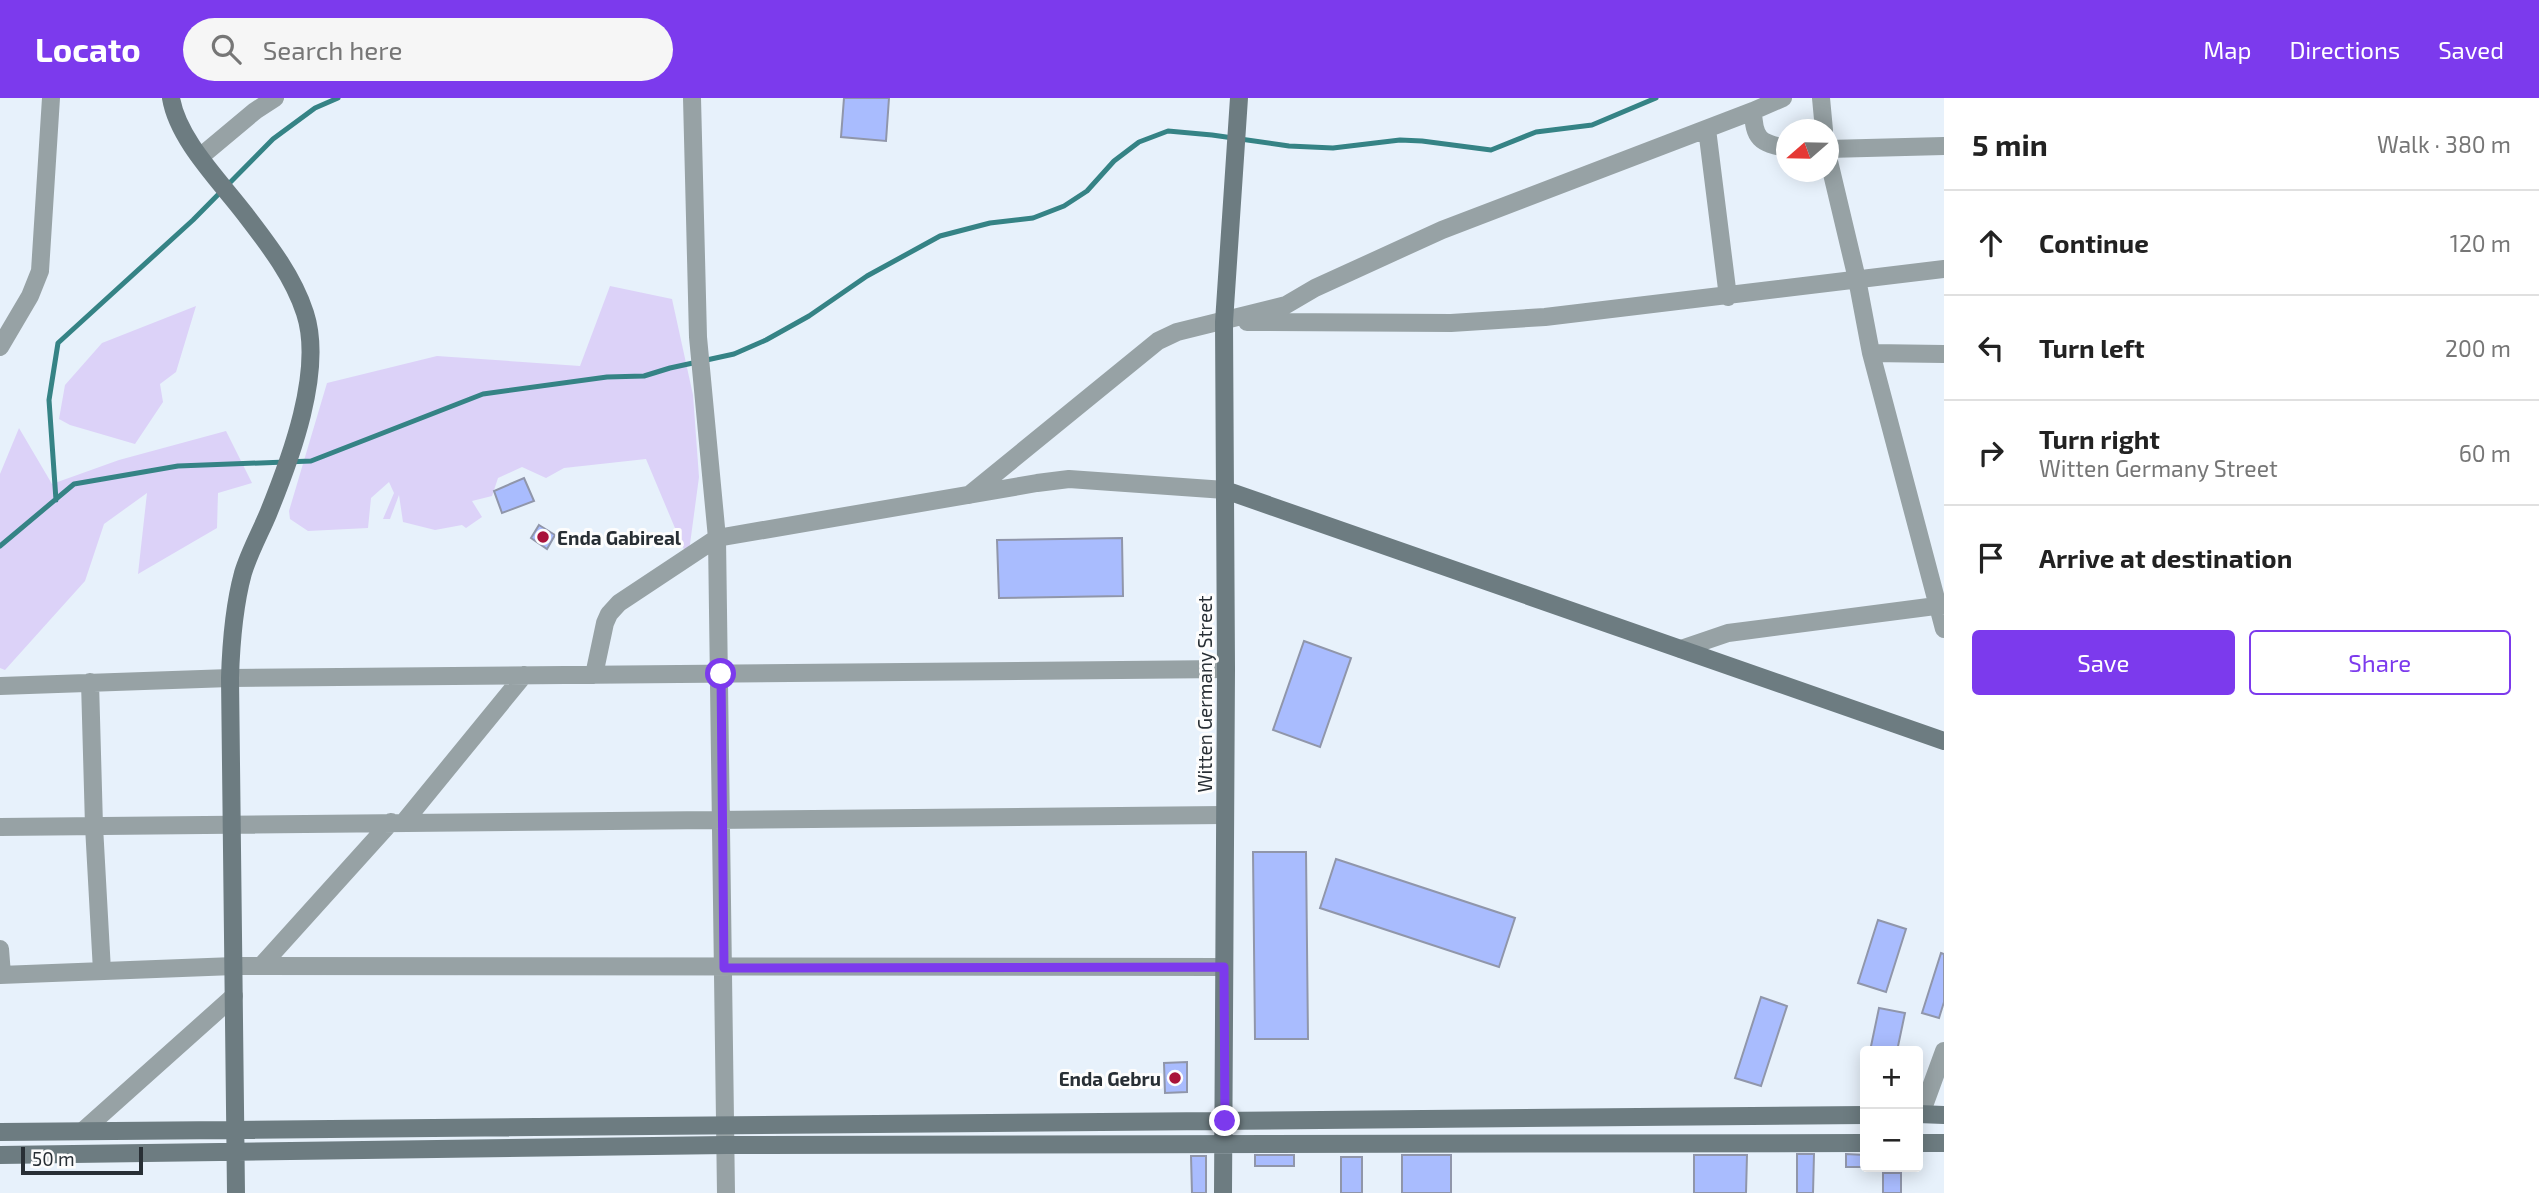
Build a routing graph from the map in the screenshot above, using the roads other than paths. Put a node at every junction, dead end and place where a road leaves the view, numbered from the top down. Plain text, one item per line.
1 (51, 98) edge
2 (171, 98) edge
3 (275, 98) edge
4 (692, 98) edge
5 (1239, 98) edge
6 (1783, 98) edge
7 (1821, 98) edge
8 (1753, 111) junction
9 (1823, 119) edge
10 (1707, 129) junction
11 (1776, 145) edge
12 (1944, 146) edge
13 (1839, 149) edge
14 (200, 157) junction
15 (1835, 182) edge
16 (1944, 270) edge
17 (1857, 279) junction
18 (1728, 297) junction
19 (1224, 322) junction
20 (0, 347) edge
21 (1871, 353) junction
22 (1944, 354) edge
23 (1225, 490) junction
24 (969, 495) junction
25 (717, 538) junction
26 (1941, 605) edge
27 (1944, 629) edge
28 (1681, 649) junction
29 (1226, 668) junction
30 (721, 674) junction
31 (524, 675) junction
32 (594, 675) junction
33 (229, 678) junction
34 (90, 682) junction
35 (0, 686) edge
36 (1944, 741) edge
37 (1224, 815) junction
38 (722, 820) junction
39 (398, 822) junction
40 (231, 825) junction
41 (94, 826) junction
42 (0, 827) edge
43 (0, 949) edge
44 (234, 966) junction
45 (261, 966) junction
46 (1224, 967) junction
47 (724, 968) junction
48 (102, 971) junction
49 (1, 975) edge
50 (234, 996) junction
51 (1944, 1051) edge
52 (1921, 1109) edge
53 (1923, 1114) edge
54 (1860, 1115) edge
55 (1944, 1115) edge
56 (1601, 1118) junction
57 (1225, 1121) junction
58 (725, 1125) junction
59 (485, 1128) junction
60 (85, 1130) junction
61 (236, 1130) junction
62 (0, 1132) edge
63 (1860, 1143) edge
64 (1923, 1143) edge
65 (1944, 1143) edge
66 (1223, 1144) junction
67 (1599, 1144) junction
68 (726, 1145) junction
69 (485, 1149) junction
70 (236, 1152) junction
71 (0, 1155) edge
72 (236, 1193) edge
73 (726, 1193) edge
74 (1223, 1193) edge

1 - 20 street
2 - 14 street
3 - 14 street
4 - 25 street
5 - 19 street, Witten Germany Street
6 - 8 street
7 - 9 street
8 - 10 street
8 - 11 street
10 - 18 street
10 - 19 street
12 - 13 street
14 - 33 street
15 - 17 street
16 - 17 street
17 - 18 street
17 - 21 street
18 - 19 street
19 - 23 street, Witten Germany Street
19 - 24 street
21 - 22 street
21 - 26 street
23 - 24 street
23 - 28 street
23 - 29 street, Witten Germany Street
24 - 25 street
25 - 30 street
25 - 32 street
26 - 27 street
26 - 28 street
28 - 36 street
29 - 30 street
29 - 37 street, Witten Germany Street
30 - 32 street
30 - 38 street
31 - 32 street
31 - 33 street
31 - 39 street
33 - 34 street
33 - 40 street
34 - 35 street
34 - 41 street
37 - 38 street
37 - 46 street, Witten Germany Street
38 - 39 street
38 - 47 street
39 - 40 street
39 - 45 street
40 - 41 street
40 - 44 street
41 - 42 street
41 - 48 street
43 - 49 street
44 - 45 street
44 - 48 street
44 - 50 street
45 - 47 street
46 - 47 street
46 - 57 street, Witten Germany Street
47 - 58 street
48 - 49 street
50 - 60 street
50 - 61 street
51 - 52 street
53 - 55 street
54 - 56 street
56 - 57 street
56 - 67 street
57 - 58 street
57 - 66 street, Witten Germany Street
58 - 59 street
58 - 68 street
59 - 61 street
59 - 69 street
60 - 61 street
60 - 62 street
61 - 70 street
63 - 67 street
64 - 65 street
66 - 67 street
66 - 68 street
66 - 74 street, Witten Germany Street
68 - 69 street
68 - 73 street
69 - 70 street
70 - 71 street
70 - 72 street

